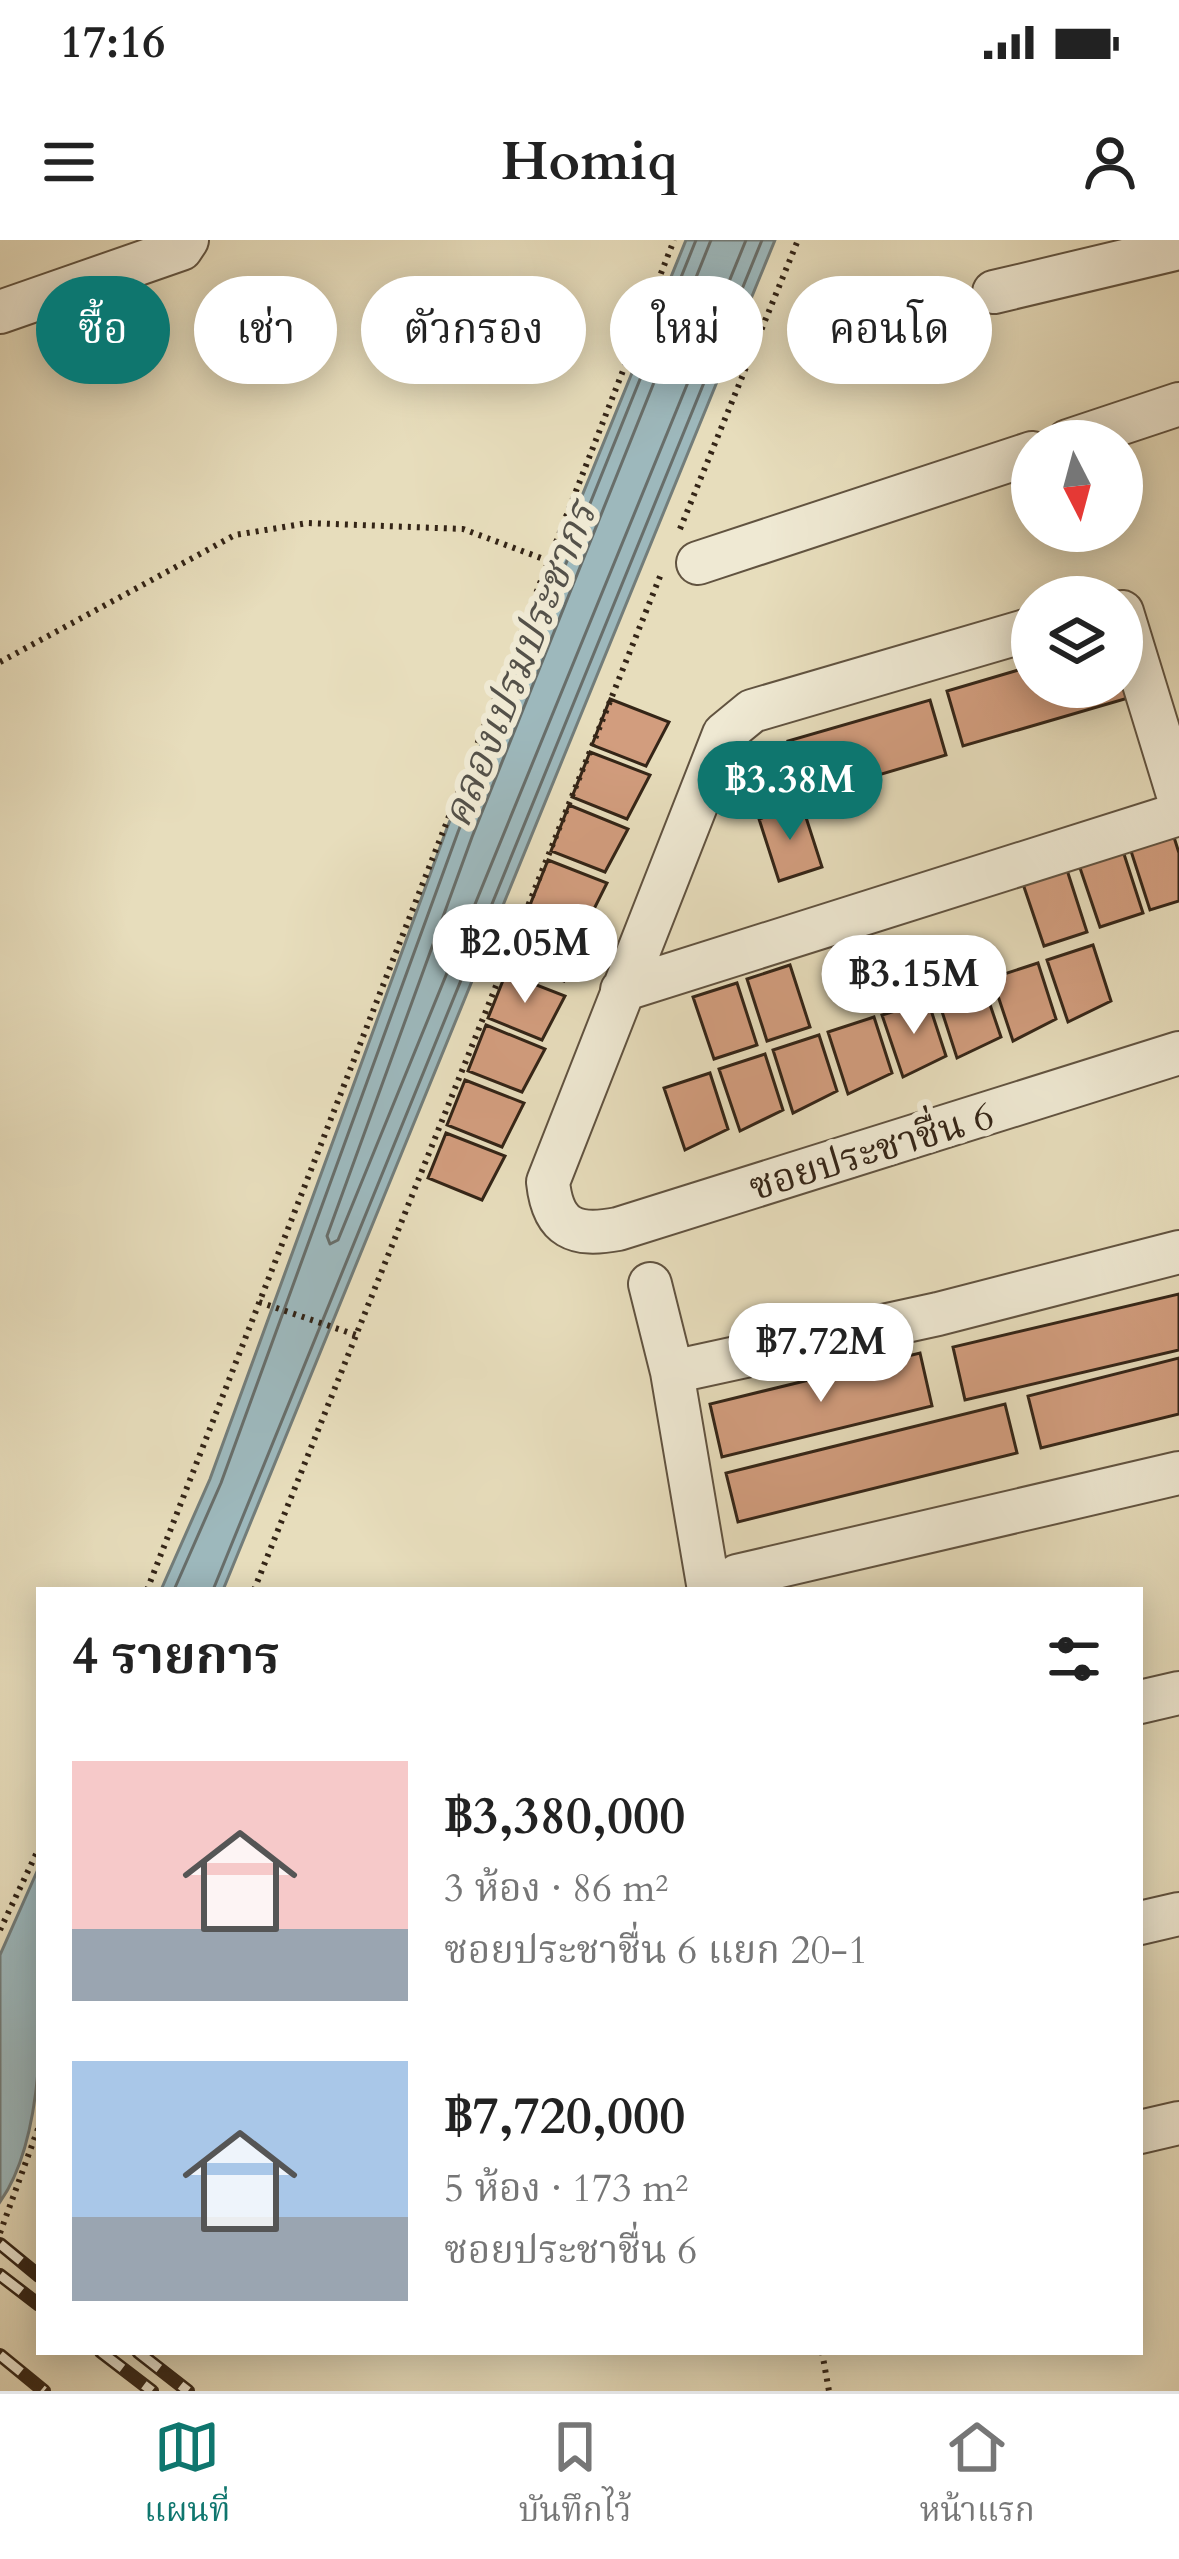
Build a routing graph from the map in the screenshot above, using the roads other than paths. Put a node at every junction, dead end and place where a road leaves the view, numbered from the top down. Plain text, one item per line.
1 (187, 240) edge
2 (1179, 248) edge
3 (994, 292) dead end
4 (0, 312) edge
5 (1179, 404) edge
6 (1131, 420) edge
7 (1011, 459) edge
8 (679, 557) road end
9 (1011, 635) edge
10 (1143, 681) edge
11 (1179, 798) edge
12 (1179, 814) edge
13 (622, 990) junction
14 (1179, 1053) edge
15 (1179, 1252) edge
16 (650, 1284) dead end
17 (672, 1372) junction
18 (1179, 1473) edge
19 (723, 1583) edge
20 (1179, 1693) edge
21 (1143, 1701) edge
22 (1179, 1914) edge
23 (1143, 1922) edge
24 (1179, 2123) edge
25 (1143, 2131) edge

1 - 4 street
2 - 3 street
5 - 6 street
7 - 8 street
9 - 13 street
10 - 11 street
12 - 13 street
13 - 14 street, ซอยประชาชื่น 6
15 - 17 street
16 - 17 street
17 - 19 street
18 - 19 street
20 - 21 street
22 - 23 street
24 - 25 street

